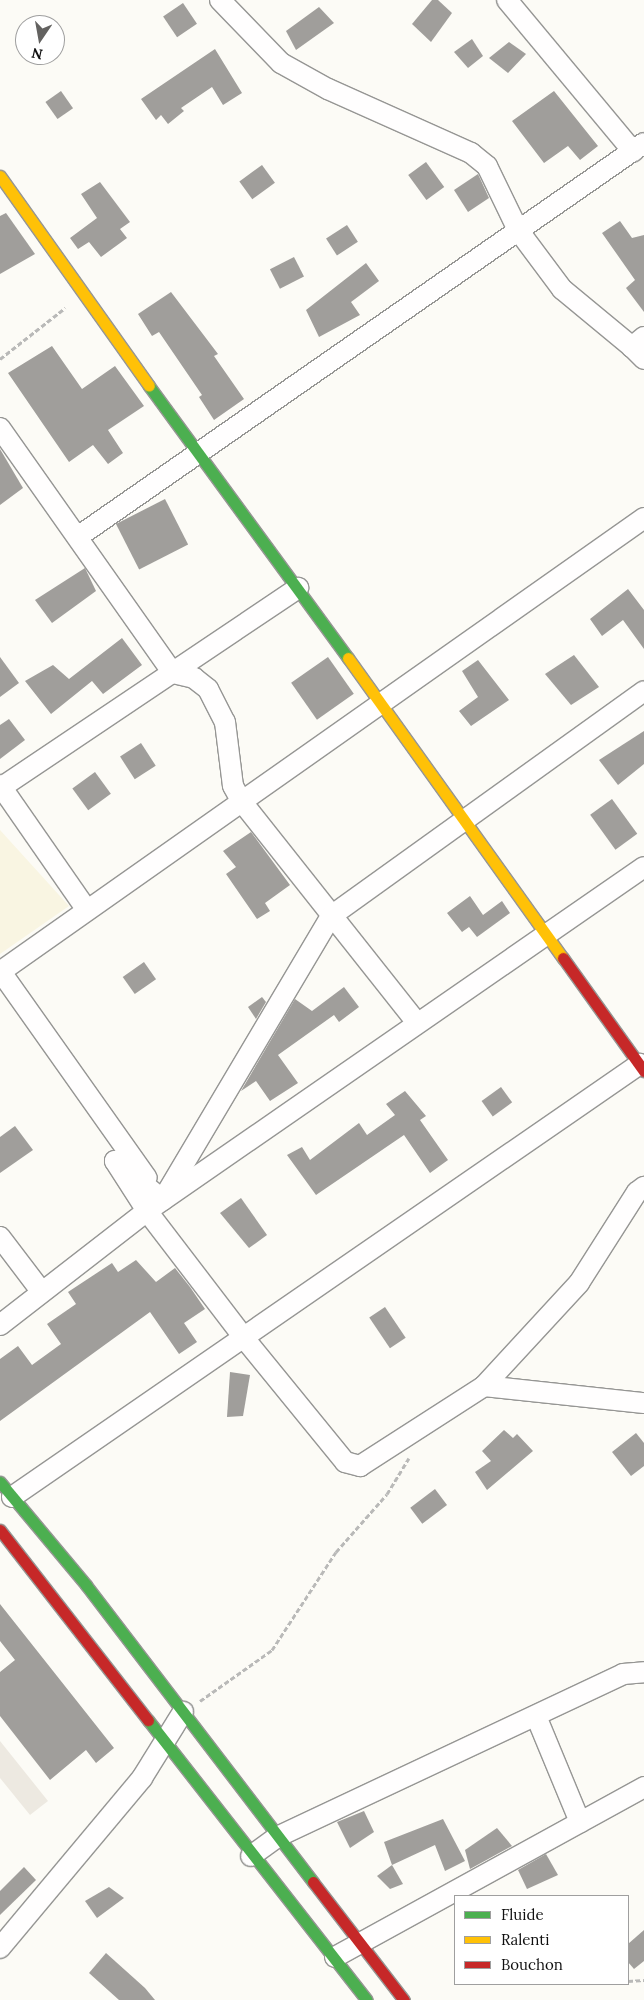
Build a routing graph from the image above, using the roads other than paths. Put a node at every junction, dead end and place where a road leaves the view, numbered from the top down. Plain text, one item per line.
1 (220, 0) edge
2 (507, 0) edge
3 (638, 147) edge
4 (0, 176) edge
5 (518, 230) junction
6 (640, 348) edge
7 (0, 428) edge
8 (198, 453) junction
9 (644, 518) edge
10 (79, 536) junction
11 (298, 588) junction
12 (173, 673) junction
13 (644, 691) edge
14 (381, 704) junction
15 (1, 786) edge
16 (242, 802) junction
17 (465, 821) junction
18 (644, 867) edge
19 (87, 910) junction
20 (331, 916) junction
21 (546, 933) junction
22 (1, 972) edge
23 (417, 1023) junction
24 (642, 1067) edge
25 (644, 1187) edge
26 (155, 1206) junction
27 (0, 1237) edge
28 (41, 1291) junction
29 (0, 1325) edge
30 (244, 1338) junction
31 (484, 1386) junction
32 (644, 1403) edge
33 (6, 1490) edge
34 (0, 1530) edge
35 (644, 1672) edge
36 (183, 1712) junction
37 (536, 1716) junction
38 (163, 1742) junction
39 (644, 1787) edge
40 (580, 1822) junction
41 (277, 1837) junction
42 (251, 1856) junction
43 (363, 1944) junction
44 (0, 1948) edge
45 (335, 1957) junction
46 (367, 2000) edge
47 (404, 2000) edge

1 - 5 street
2 - 3 street
3 - 5 street
4 - 8 main road
5 - 6 street
5 - 8 street
7 - 10 street
8 - 10 street
8 - 11 main road
9 - 14 street
10 - 12 street
11 - 12 street
11 - 14 main road
12 - 15 street
12 - 16 street
13 - 17 street
14 - 16 street
14 - 17 main road
15 - 19 street
16 - 19 street
16 - 20 street
17 - 20 street
17 - 21 main road
18 - 21 street
19 - 22 street
20 - 23 street
20 - 26 street
21 - 23 street
21 - 24 main road
22 - 26 street
23 - 26 street
24 - 30 street
25 - 31 street
26 - 28 street
26 - 30 street
27 - 28 street
28 - 29 street
30 - 31 street
30 - 33 street
31 - 32 street
33 - 36 main road
34 - 38 main road
35 - 37 street
36 - 38 street
36 - 41 main road
37 - 40 street
37 - 41 street
38 - 42 main road
38 - 44 street
39 - 40 street
40 - 43 street
41 - 42 street
41 - 43 main road
42 - 45 main road
43 - 45 street
43 - 47 main road
45 - 46 main road

